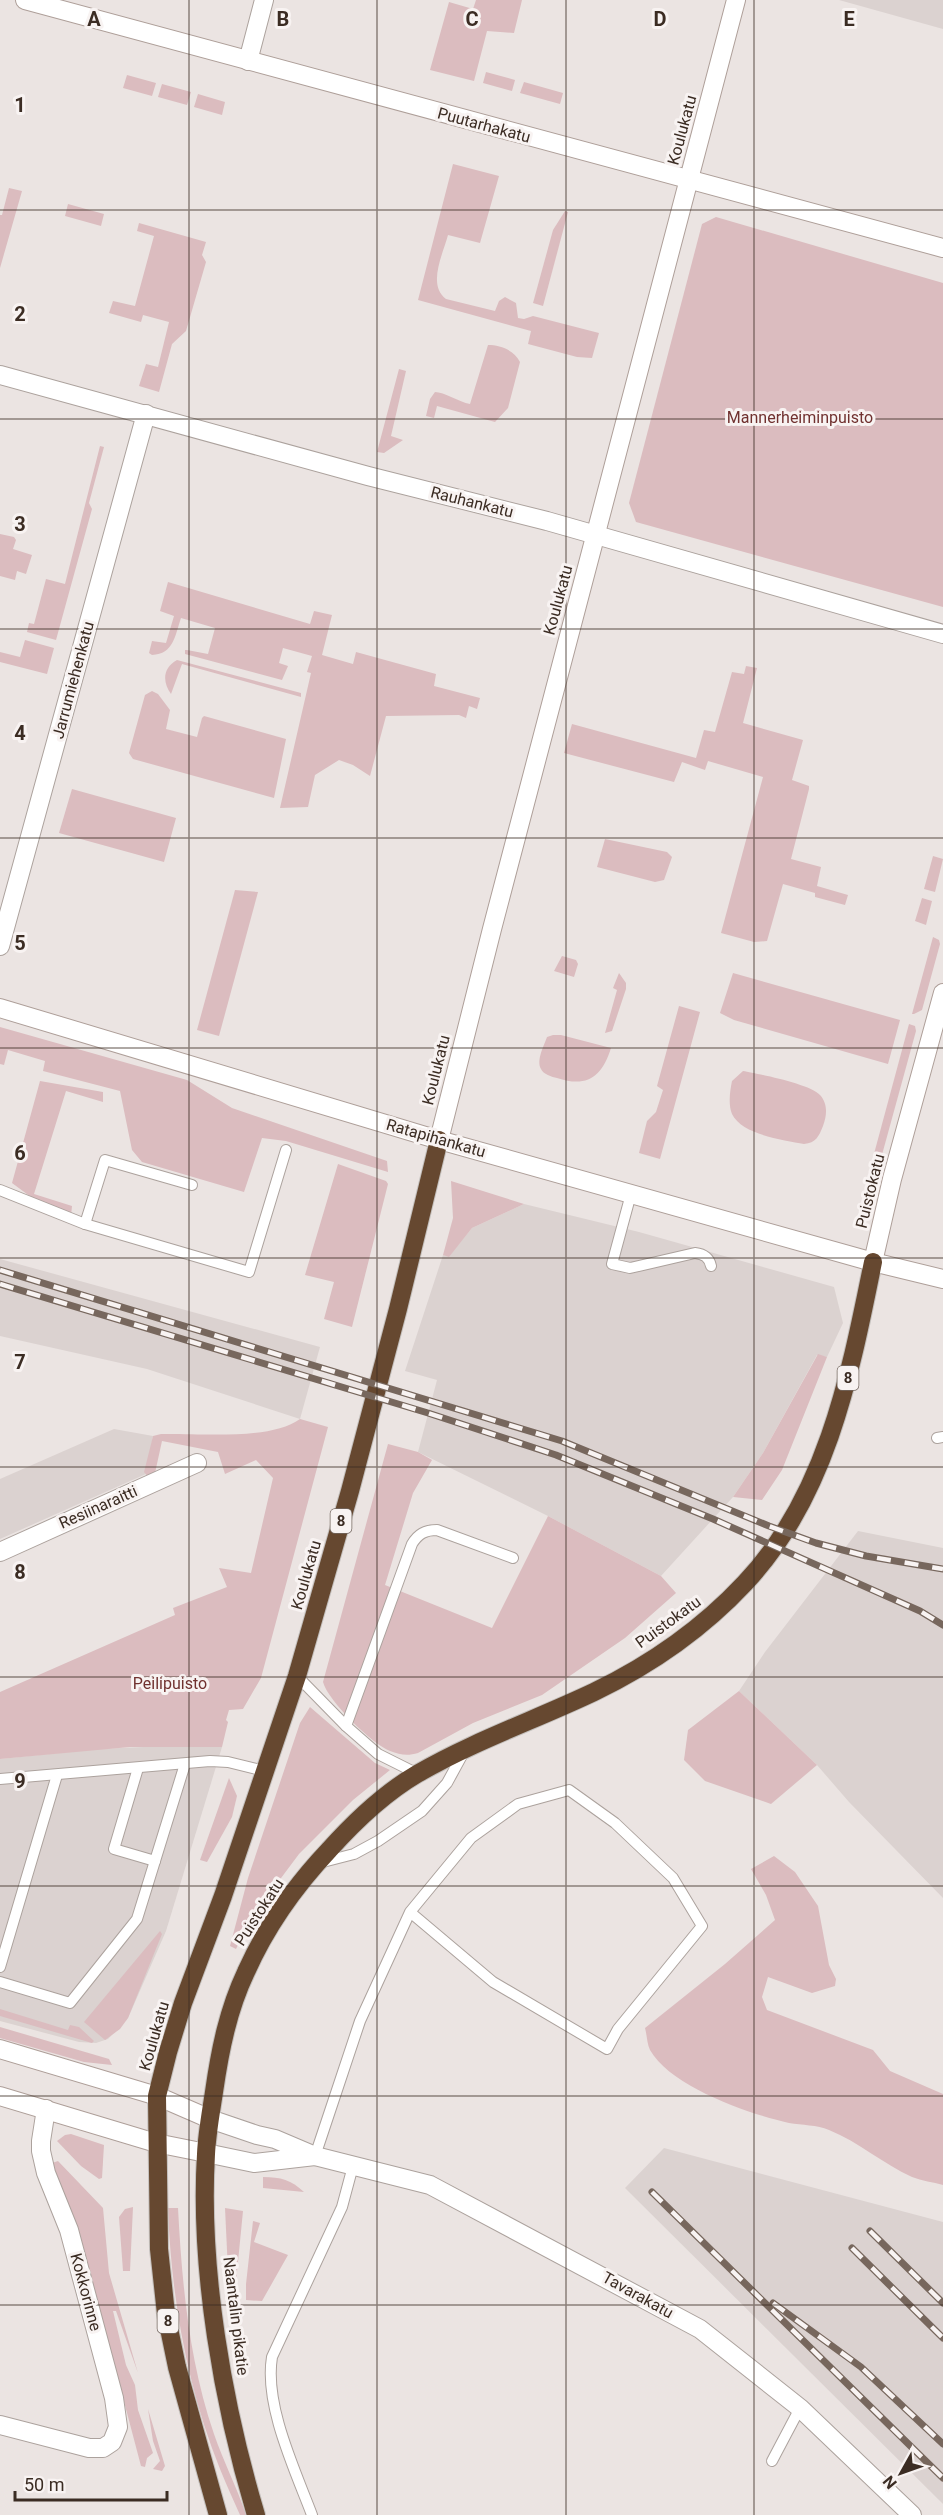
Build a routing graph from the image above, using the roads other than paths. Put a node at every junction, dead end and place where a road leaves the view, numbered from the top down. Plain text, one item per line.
1 (25, 0) edge
2 (264, 0) edge
3 (736, 0) edge
4 (248, 61) junction
5 (689, 180) junction
6 (943, 248) edge
7 (0, 375) edge
8 (146, 414) junction
9 (595, 534) junction
10 (943, 634) edge
11 (0, 946) edge
12 (943, 993) edge
13 (0, 1008) edge
14 (439, 1140) junction
15 (286, 1150) dead end
16 (192, 1185) dead end
17 (0, 1190) edge
18 (631, 1194) junction
19 (85, 1224) junction
20 (873, 1262) junction
21 (711, 1266) dead end
22 (943, 1279) edge
23 (197, 1463) dead end
24 (0, 1552) edge
25 (513, 1557) dead end
26 (297, 1676) junction
27 (346, 1726) junction
28 (466, 1747) junction
29 (185, 1764) junction
30 (138, 1768) junction
31 (265, 1771) junction
32 (418, 1774) junction
33 (57, 1776) junction
34 (0, 1779) edge
35 (155, 1862) junction
36 (316, 1864) junction
37 (410, 1912) junction
38 (0, 1967) edge
39 (0, 1982) edge
40 (0, 2049) edge
41 (0, 2096) edge
42 (157, 2096) junction
43 (46, 2109) junction
44 (210, 2119) junction
45 (156, 2143) junction
46 (206, 2153) junction
47 (315, 2156) junction
48 (353, 2166) junction
49 (800, 2408) junction
50 (0, 2426) edge
51 (772, 2461) dead end
52 (218, 2515) edge
53 (256, 2515) edge
54 (312, 2515) edge
55 (912, 2515) edge

1 - 4 street, Puutarhakatu
2 - 4 street
3 - 5 street, Koulukatu / 8
4 - 5 street, Puutarhakatu
5 - 6 street, Puutarhakatu
5 - 9 street, Koulukatu / 8
7 - 8 street, Rauhankatu
8 - 9 street, Rauhankatu
8 - 11 street, Jarrumiehenkatu
9 - 10 street, Rauhankatu
9 - 14 street, Koulukatu / 8
12 - 20 street, Puistokatu / 8
13 - 14 street, Ratapihankatu
14 - 18 street, Ratapihankatu
14 - 26 highway, Koulukatu / 8
15 - 19 lane
16 - 19 lane
17 - 19 lane
18 - 20 street, Ratapihankatu
18 - 21 lane
20 - 22 street, Ratapihankatu
20 - 28 highway, Puistokatu / 8
23 - 24 street, Resiinaraitti
25 - 27 lane
26 - 27 lane
26 - 31 highway, Koulukatu / 8
27 - 32 lane
28 - 32 highway, Puistokatu / 8
28 - 36 lane
29 - 30 lane
29 - 31 lane
29 - 35 lane
30 - 33 lane
30 - 35 lane
31 - 42 highway, Koulukatu / 8
32 - 36 highway, Puistokatu / 8
33 - 34 lane
33 - 38 lane
35 - 39 lane
36 - 44 highway, Puistokatu / 8
37 - 37 lane
37 - 47 lane
40 - 42 street, Tavarakatu
41 - 43 street, Tavarakatu
42 - 44 street, Tavarakatu
42 - 45 highway, Koulukatu / 8
43 - 45 street, Tavarakatu
43 - 50 street, Kokkorinne
44 - 46 highway, Naantalin pikatie / 8
44 - 47 street, Tavarakatu
45 - 46 street, Tavarakatu
45 - 52 highway, 8
46 - 47 street, Tavarakatu
46 - 53 highway, Naantalin pikatie / 8
47 - 48 street, Tavarakatu
48 - 49 street, Tavarakatu
48 - 54 lane
49 - 51 lane
49 - 55 street, Tavarakatu

